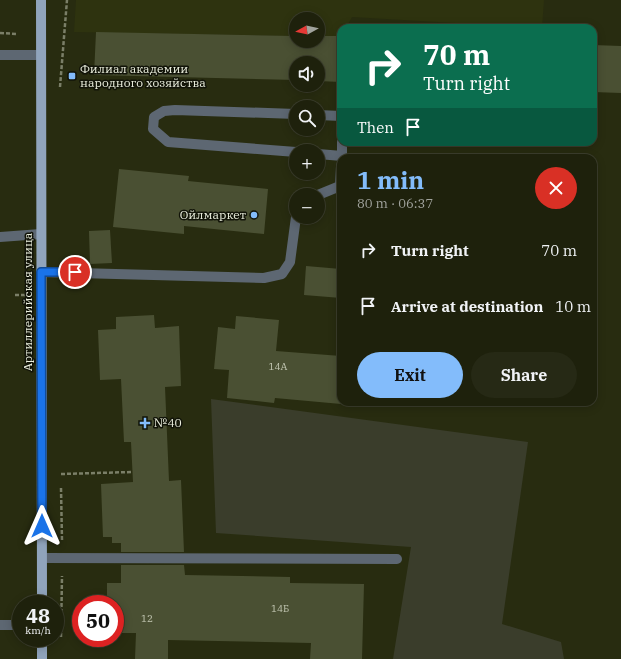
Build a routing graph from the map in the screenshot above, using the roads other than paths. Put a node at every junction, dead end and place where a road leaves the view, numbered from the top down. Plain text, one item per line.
1 (41, 0) edge
2 (0, 55) edge
3 (41, 55) junction
4 (289, 114) edge
5 (325, 115) edge
6 (337, 116) edge
7 (289, 151) edge
8 (325, 156) edge
9 (337, 159) edge
10 (337, 187) edge
11 (325, 192) edge
12 (295, 224) edge
13 (41, 234) junction
14 (0, 237) edge
15 (41, 272) junction
16 (42, 558) junction
17 (397, 559) dead end
18 (42, 595) edge
19 (0, 625) edge
20 (12, 625) edge
21 (42, 647) edge
22 (42, 659) edge

1 - 3 main road, Артиллерийская улица
2 - 3 street
3 - 13 main road, Артиллерийская улица
4 - 7 street
5 - 6 street
8 - 9 street
10 - 11 street
12 - 15 street
13 - 14 street
13 - 15 main road, Артиллерийская улица
15 - 16 main road, Артиллерийская улица
16 - 17 street
16 - 18 main road, Артиллерийская улица
19 - 20 street
21 - 22 main road

